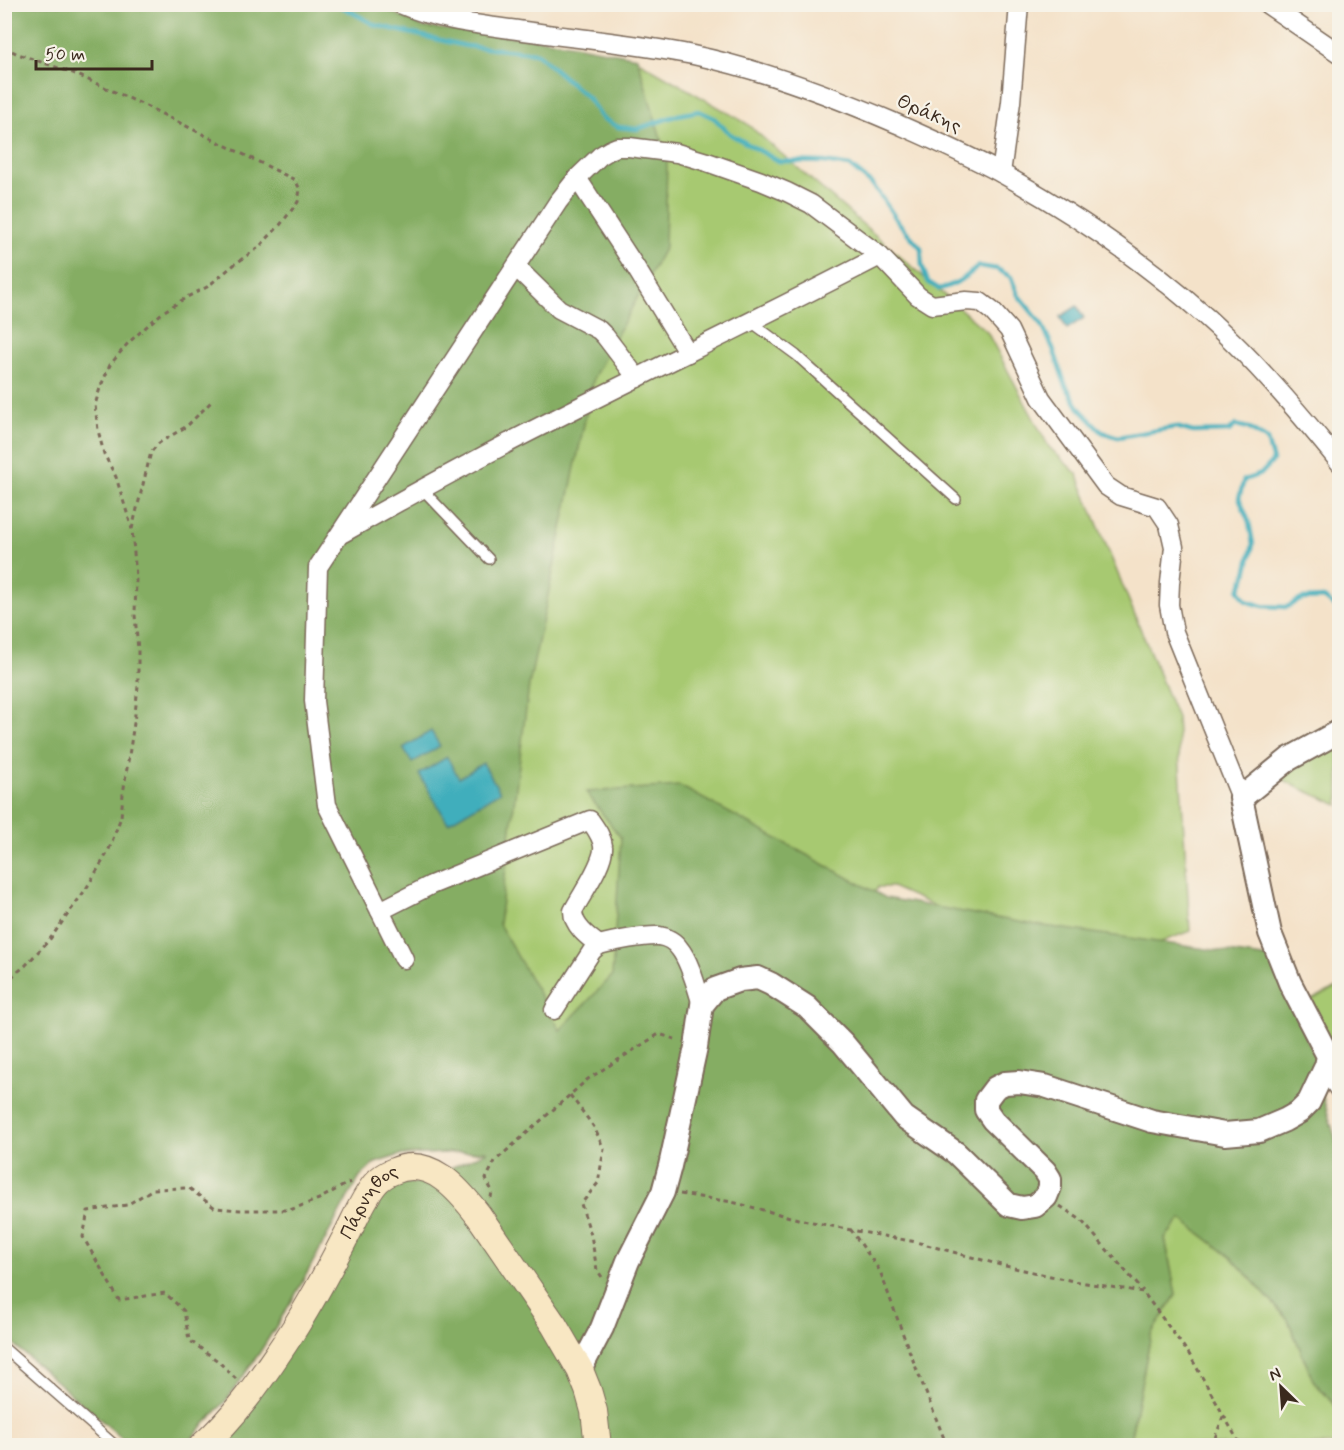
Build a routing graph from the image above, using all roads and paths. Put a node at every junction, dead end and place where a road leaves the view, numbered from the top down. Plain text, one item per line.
1 (400, 4) edge
2 (1019, 4) edge
3 (1267, 4) edge
4 (4, 47) edge
5 (1340, 54) edge
6 (1001, 173) junction
7 (577, 178) junction
8 (880, 256) junction
9 (516, 267) junction
10 (751, 322) junction
11 (688, 353) junction
12 (637, 378) junction
13 (211, 402) dead end
14 (1340, 464) edge
15 (422, 489) junction
16 (956, 499) dead end
17 (132, 529) junction
18 (339, 536) junction
19 (489, 558) dead end
20 (1340, 731) edge
21 (1241, 798) junction
22 (380, 911) junction
23 (599, 945) junction
24 (404, 959) dead end
25 (4, 983) edge
26 (702, 1005) junction
27 (554, 1010) dead end
28 (696, 1047) junction
29 (1324, 1072) junction
30 (1340, 1090) edge
31 (570, 1095) junction
32 (373, 1188) junction
33 (663, 1192) junction
34 (1046, 1197) junction
35 (479, 1216) junction
36 (851, 1230) junction
37 (1143, 1292) junction
38 (615, 1296) junction
39 (4, 1348) edge
40 (580, 1370) junction
41 (250, 1393) junction
42 (1224, 1414) junction
43 (116, 1446) edge
44 (202, 1446) edge
45 (598, 1446) edge
46 (947, 1446) edge
47 (1212, 1446) edge
48 (1241, 1446) edge

1 - 6 street, Θράκης
2 - 6 street
3 - 5 street
4 - 17 path
6 - 14 street, Θράκης
7 - 8 street
7 - 9 street
7 - 11 street
8 - 10 street
8 - 21 street
9 - 12 street
9 - 18 street
10 - 11 street
10 - 16 lane
11 - 12 street
12 - 15 street
13 - 17 path
15 - 18 street
15 - 19 lane
17 - 25 path
18 - 22 street
20 - 21 street
21 - 29 street
22 - 23 street
22 - 24 street
23 - 26 street
23 - 27 street
26 - 28 street
26 - 34 street
28 - 31 path
28 - 33 street
29 - 30 street
29 - 34 street
31 - 35 path
31 - 38 path
32 - 35 main road, Πάρνηθος
32 - 41 main road, Πάρνηθος
32 - 41 path
33 - 36 path
33 - 38 street
34 - 37 path
35 - 40 main road, Πάρνηθος
36 - 37 path
36 - 46 path
37 - 42 path
38 - 40 street
39 - 43 lane
40 - 45 main road, Πάρνηθος
41 - 44 main road, Πάρνηθος
42 - 47 path
42 - 48 path

